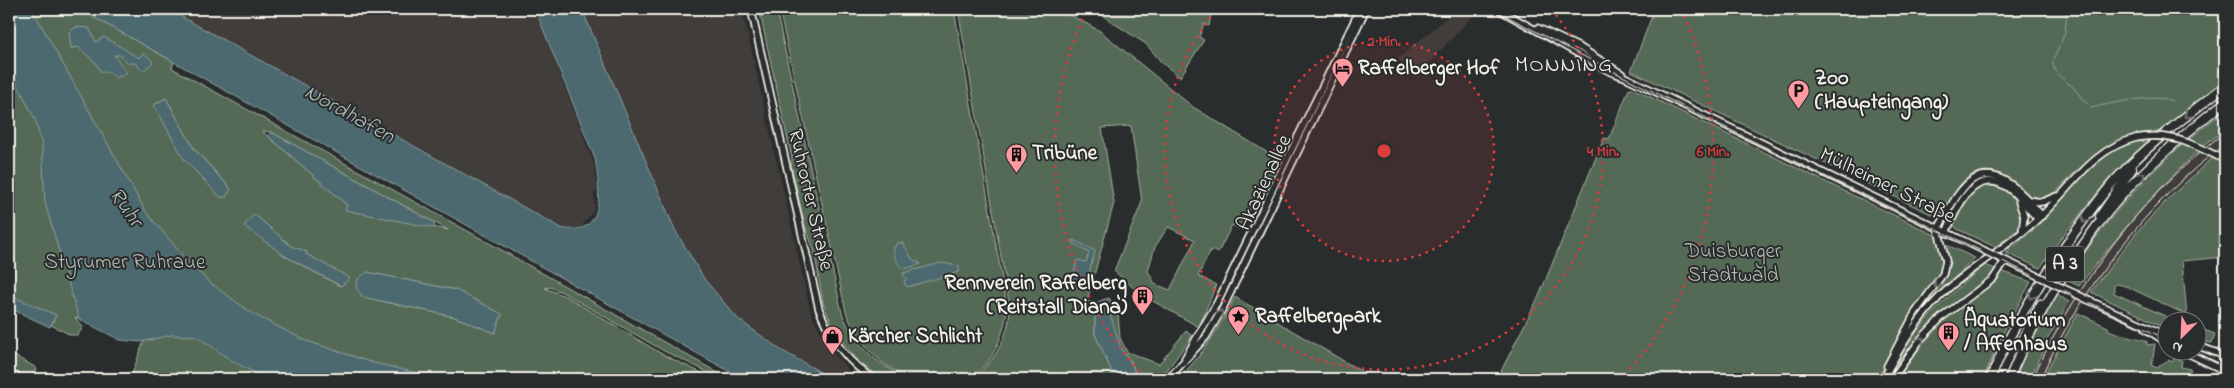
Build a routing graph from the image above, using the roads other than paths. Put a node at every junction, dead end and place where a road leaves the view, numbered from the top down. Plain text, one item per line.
1 (751, 9) edge
2 (1360, 9) edge
3 (1366, 9) edge
4 (1498, 9) edge
5 (2225, 86) edge
6 (2225, 102) edge
7 (2140, 157) junction
8 (2225, 160) edge
9 (2060, 194) junction
10 (2016, 195) junction
11 (2028, 200) junction
12 (2040, 218) junction
13 (1938, 229) junction
14 (1946, 233) junction
15 (2022, 233) junction
16 (2003, 260) junction
17 (2136, 323) junction
18 (2156, 331) edge
19 (2156, 336) edge
20 (2206, 349) edge
21 (2225, 356) edge
22 (2202, 360) edge
23 (1182, 364) junction
24 (2225, 371) edge
25 (874, 379) edge
26 (1168, 379) edge
27 (1882, 379) edge
28 (1892, 379) edge
29 (1990, 379) edge
30 (2004, 379) edge
31 (2009, 379) edge

1 - 25 main road, Ruhrorter Straße
2 - 23 main road, Akazienallee
23 -> 3 main road, Akazienallee
4 - 13 main road, Mülheimer Straße
5 -> 7 highway, A 3
31 -> 6 highway, A 3
7 -> 29 highway
7 - 30 highway, A 3
8 - 9 main road, bridge
9 - 11 main road
9 - 12 main road
10 - 12 main road
10 - 14 main road
10 - 15 main road
11 - 12 main road
11 - 13 main road
12 - 15 main road
13 - 14 main road, Mülheimer Straße
13 -> 27 main road
14 - 16 main road, Mülheimer Straße, bridge
15 - 27 main road
16 - 17 main road, Mülheimer Straße, bridge
28 -> 16 main road
17 - 18 main road, Mülheimer Straße
17 - 19 main road, Mülheimer Straße
20 - 21 main road
22 - 24 main road
23 - 26 main road, Akazienallee

